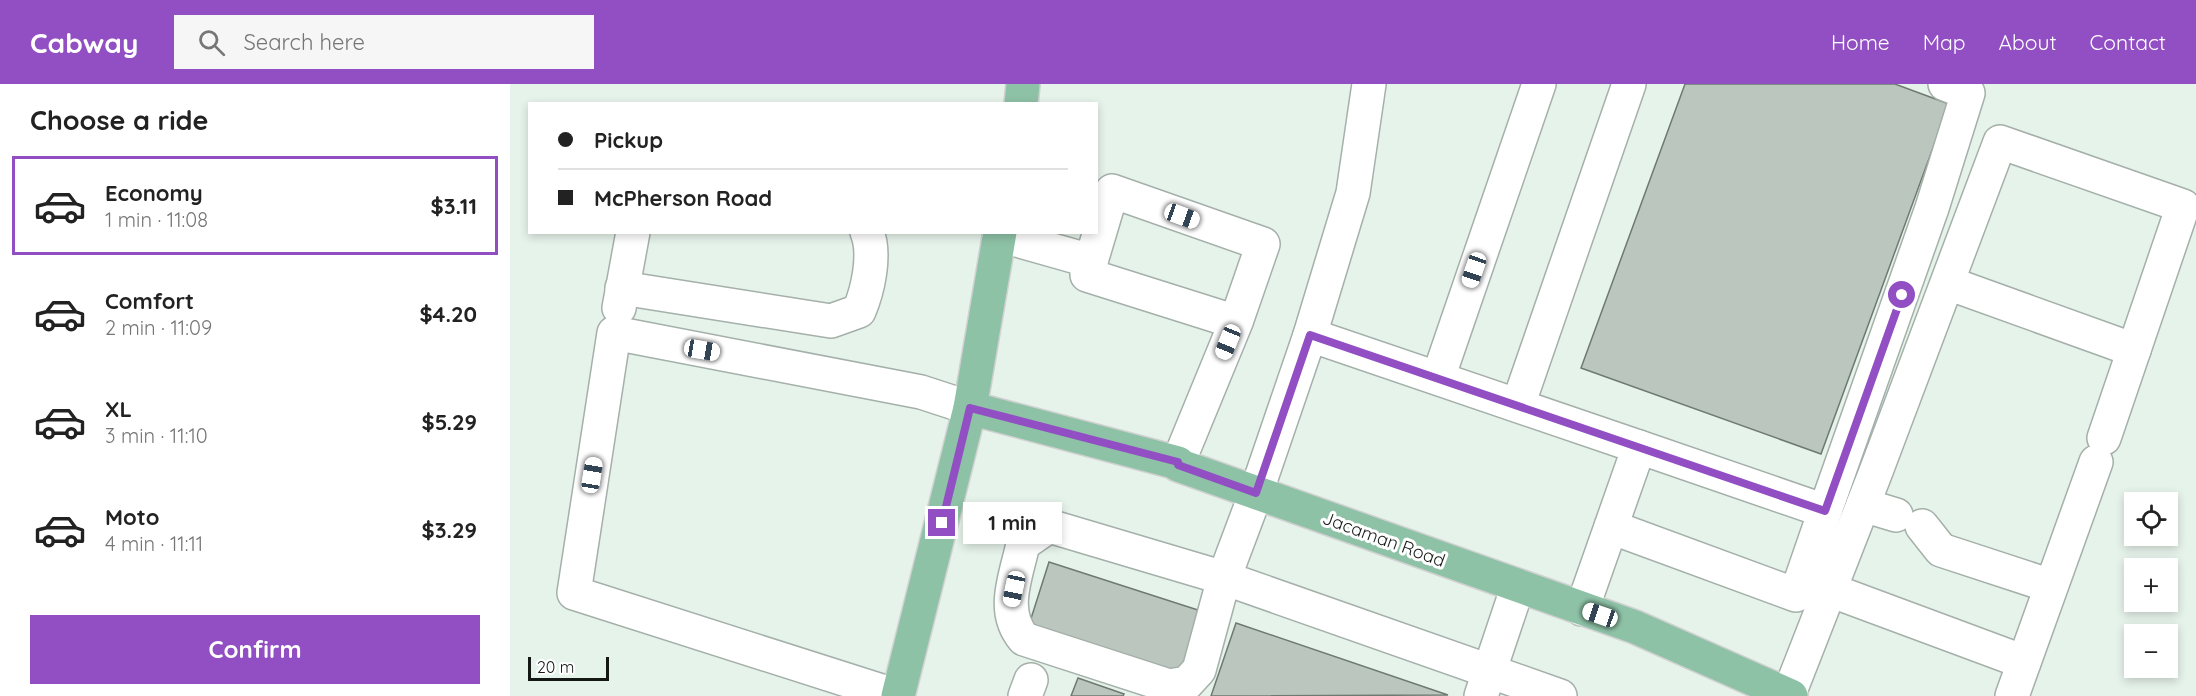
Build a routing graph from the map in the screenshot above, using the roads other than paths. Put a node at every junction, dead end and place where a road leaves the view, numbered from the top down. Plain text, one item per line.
1 (1023, 84) edge
2 (1369, 84) edge
3 (1539, 84) edge
4 (1629, 84) edge
5 (1945, 84) edge
6 (1021, 102) edge
7 (633, 234) edge
8 (868, 234) edge
9 (1000, 234) edge
10 (1091, 261) junction
11 (1948, 283) junction
12 (622, 288) junction
13 (1240, 310) junction
14 (614, 333) junction
15 (1310, 335) junction
16 (2134, 350) junction
17 (1438, 378) junction
18 (1518, 405) junction
19 (970, 408) junction
20 (2104, 438) junction
21 (1639, 447) junction
22 (1178, 462) junction
23 (1256, 493) junction
24 (2085, 493) junction
25 (1863, 505) junction
26 (1825, 511) junction
27 (1611, 527) junction
28 (1224, 578) junction
29 (1518, 586) junction
30 (2051, 586) junction
31 (1830, 590) junction
32 (1582, 609) junction
33 (2024, 662) junction
34 (1485, 683) edge
35 (1751, 688) edge
36 (1790, 695) edge
37 (898, 696) edge
38 (1560, 696) edge
39 (2013, 696) edge

1 - 6 main road
2 - 15 lane
3 - 17 lane
4 - 18 lane
5 - 26 lane
7 - 12 lane
8 - 12 lane
9 - 10 lane
9 - 19 main road
10 - 13 lane
10 - 13 lane
11 - 16 lane
11 - 16 lane
11 - 25 lane
12 - 14 lane
13 - 22 lane
14 - 19 lane
14 - 37 lane
15 - 17 lane
15 - 23 lane
16 - 20 lane
17 - 18 lane
18 - 21 lane
19 - 22 main road, Jacaman Road
19 - 37 main road
20 - 24 lane
20 - 24 lane
21 - 26 lane
21 - 27 lane
22 - 23 main road, Jacaman Road
23 - 28 lane
23 - 29 main road, Jacaman Road
24 - 30 lane
25 - 30 lane
25 - 31 lane
26 - 27 lane
27 - 32 lane
28 - 28 lane
28 - 34 lane
29 - 32 main road, Jacaman Road
29 - 34 lane
30 - 33 lane
31 - 33 lane
31 - 36 lane
32 - 35 main road, Jacaman Road
33 - 39 lane
34 - 38 lane
35 - 36 main road, Jacaman Road

